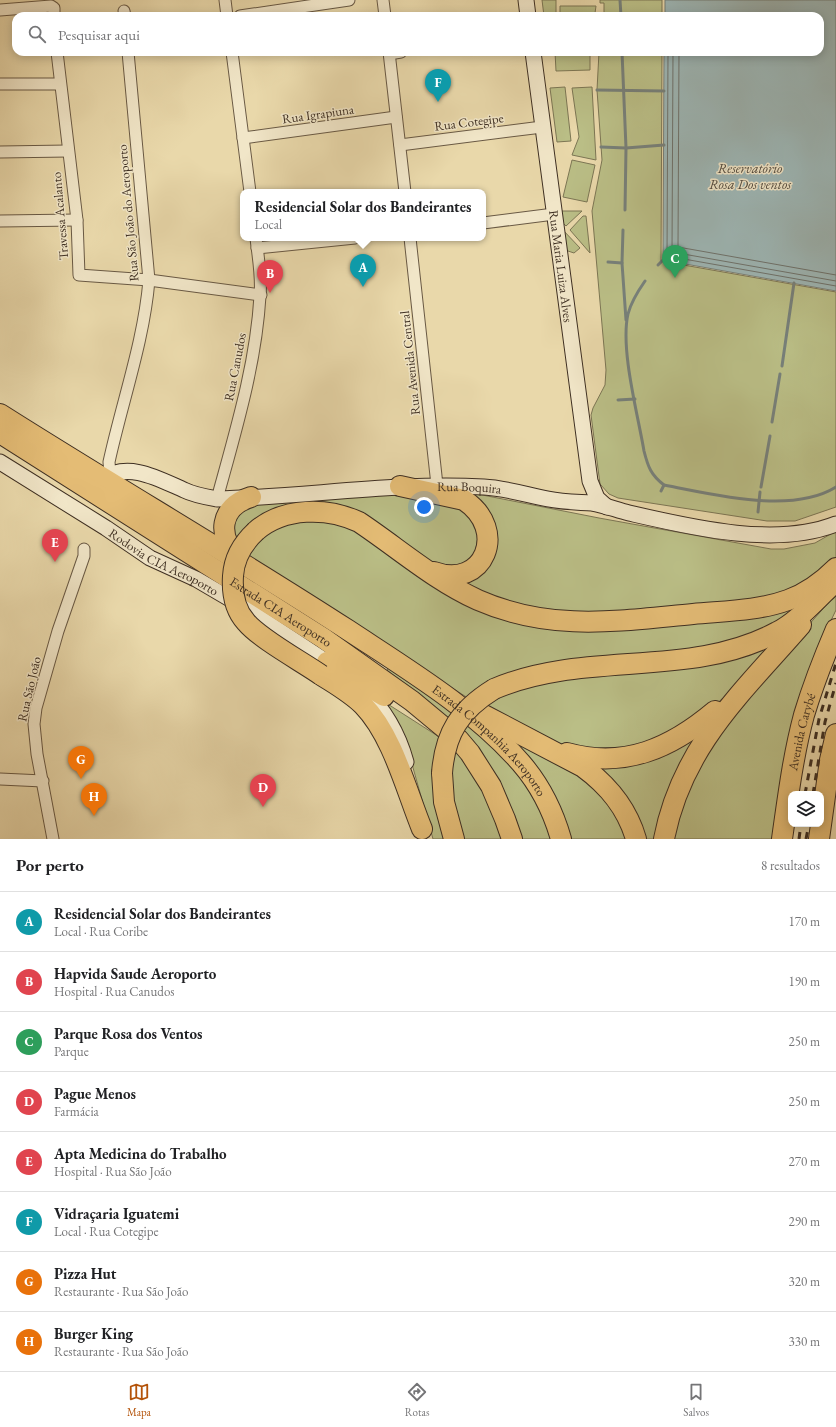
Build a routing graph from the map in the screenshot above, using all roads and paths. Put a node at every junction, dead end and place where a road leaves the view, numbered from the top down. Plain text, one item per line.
1 (225, 0) edge
2 (349, 0) edge
3 (383, 0) edge
4 (526, 0) edge
5 (0, 10) edge
6 (54, 12) edge
7 (226, 12) edge
8 (267, 12) edge
9 (384, 12) edge
10 (528, 12) edge
11 (57, 56) edge
12 (128, 56) edge
13 (233, 56) edge
14 (389, 56) edge
15 (533, 56) edge
16 (0, 84) edge
17 (60, 84) junction
18 (396, 117) junction
19 (542, 127) junction
20 (243, 138) junction
21 (400, 145) junction
22 (68, 151) junction
23 (0, 152) edge
24 (250, 189) edge
25 (405, 189) edge
26 (554, 214) junction
27 (76, 220) junction
28 (0, 221) edge
29 (486, 223) edge
30 (296, 241) edge
31 (410, 241) edge
32 (256, 243) edge
33 (149, 280) junction
34 (261, 295) junction
35 (0, 414) edge
36 (0, 433) edge
37 (0, 462) edge
38 (107, 477) junction
39 (590, 481) junction
40 (437, 485) junction
41 (400, 486) junction
42 (251, 497) junction
43 (217, 499) junction
44 (575, 504) junction
45 (611, 509) junction
46 (836, 524) edge
47 (84, 549) dead end
48 (245, 566) junction
49 (836, 568) edge
50 (424, 569) junction
51 (836, 582) edge
52 (836, 629) edge
53 (394, 660) joint
54 (324, 668) junction
55 (749, 683) junction
56 (433, 686) junction
57 (836, 734) edge
58 (543, 746) junction
59 (484, 774) junction
60 (0, 779) edge
61 (43, 781) junction
62 (825, 832) edge
63 (423, 834) edge
64 (512, 837) edge
65 (53, 839) edge
66 (454, 839) edge
67 (561, 839) edge
68 (636, 839) edge
69 (664, 839) edge
70 (782, 839) edge

1 - 7 street
2 - 8 street
3 - 9 street
4 - 10 street
5 - 6 street
11 - 17 street, Travessa Acalanto
12 - 33 street, Rua São João do Aeroporto
13 - 20 street
14 - 18 street
15 - 19 street, Rua Maria Luiza Alves
16 - 17 street
17 - 22 street, Travessa Acalanto
18 - 20 street, Rua Igrapiuna
18 - 21 street
19 - 21 street, Rua Cotegipe
19 - 26 street, Rua Maria Luiza Alves
20 - 24 street
21 - 25 street
22 - 23 street
22 - 27 street, Travessa Acalanto
26 - 29 street
26 - 39 street, Rua Maria Luiza Alves
27 - 28 street
27 - 33 street, Travessa Acalanto
30 - 32 street
31 - 40 street, Rua Avenida Central
32 - 34 street, Rua Canudos
33 - 34 street
33 - 38 street, Rua São João do Aeroporto
34 - 43 street, Rua Canudos
35 - 38 highway, Estrada CIA Aeroporto
36 - 59 highway, Estrada CIA Aeroporto
37 - 54 street, Rodovia CIA Aeroporto
38 - 43 street, Rua Boquira
38 - 48 highway, Estrada CIA Aeroporto
39 - 44 street, Rua Maria Luiza Alves
39 - 45 street, Rua Maria Luiza Alves
40 - 41 street, Rua Boquira
40 - 44 street, Rua Boquira
41 - 42 street, Rua Boquira
41 - 50 highway
42 - 43 street, Rua Boquira
42 - 48 highway
44 - 45 street, Rua Boquira
45 - 46 street, Rua Boquira
47 - 61 street, Rua São João
48 - 53 highway, Estrada CIA Aeroporto
49 - 50 highway
50 - 54 highway, bridge
51 - 55 highway
51 - 66 highway, bridge
52 - 70 highway, Avenida Carybé
53 - 56 highway, Estrada Companhia Aeroporto
54 - 59 highway
54 - 63 highway
55 - 58 highway
55 - 69 highway
56 - 58 highway
56 - 67 highway, Estrada Companhia Aeroporto
57 - 62 highway
58 - 68 highway
59 - 64 highway, Estrada CIA Aeroporto
60 - 61 street
61 - 65 street, Rua São João

